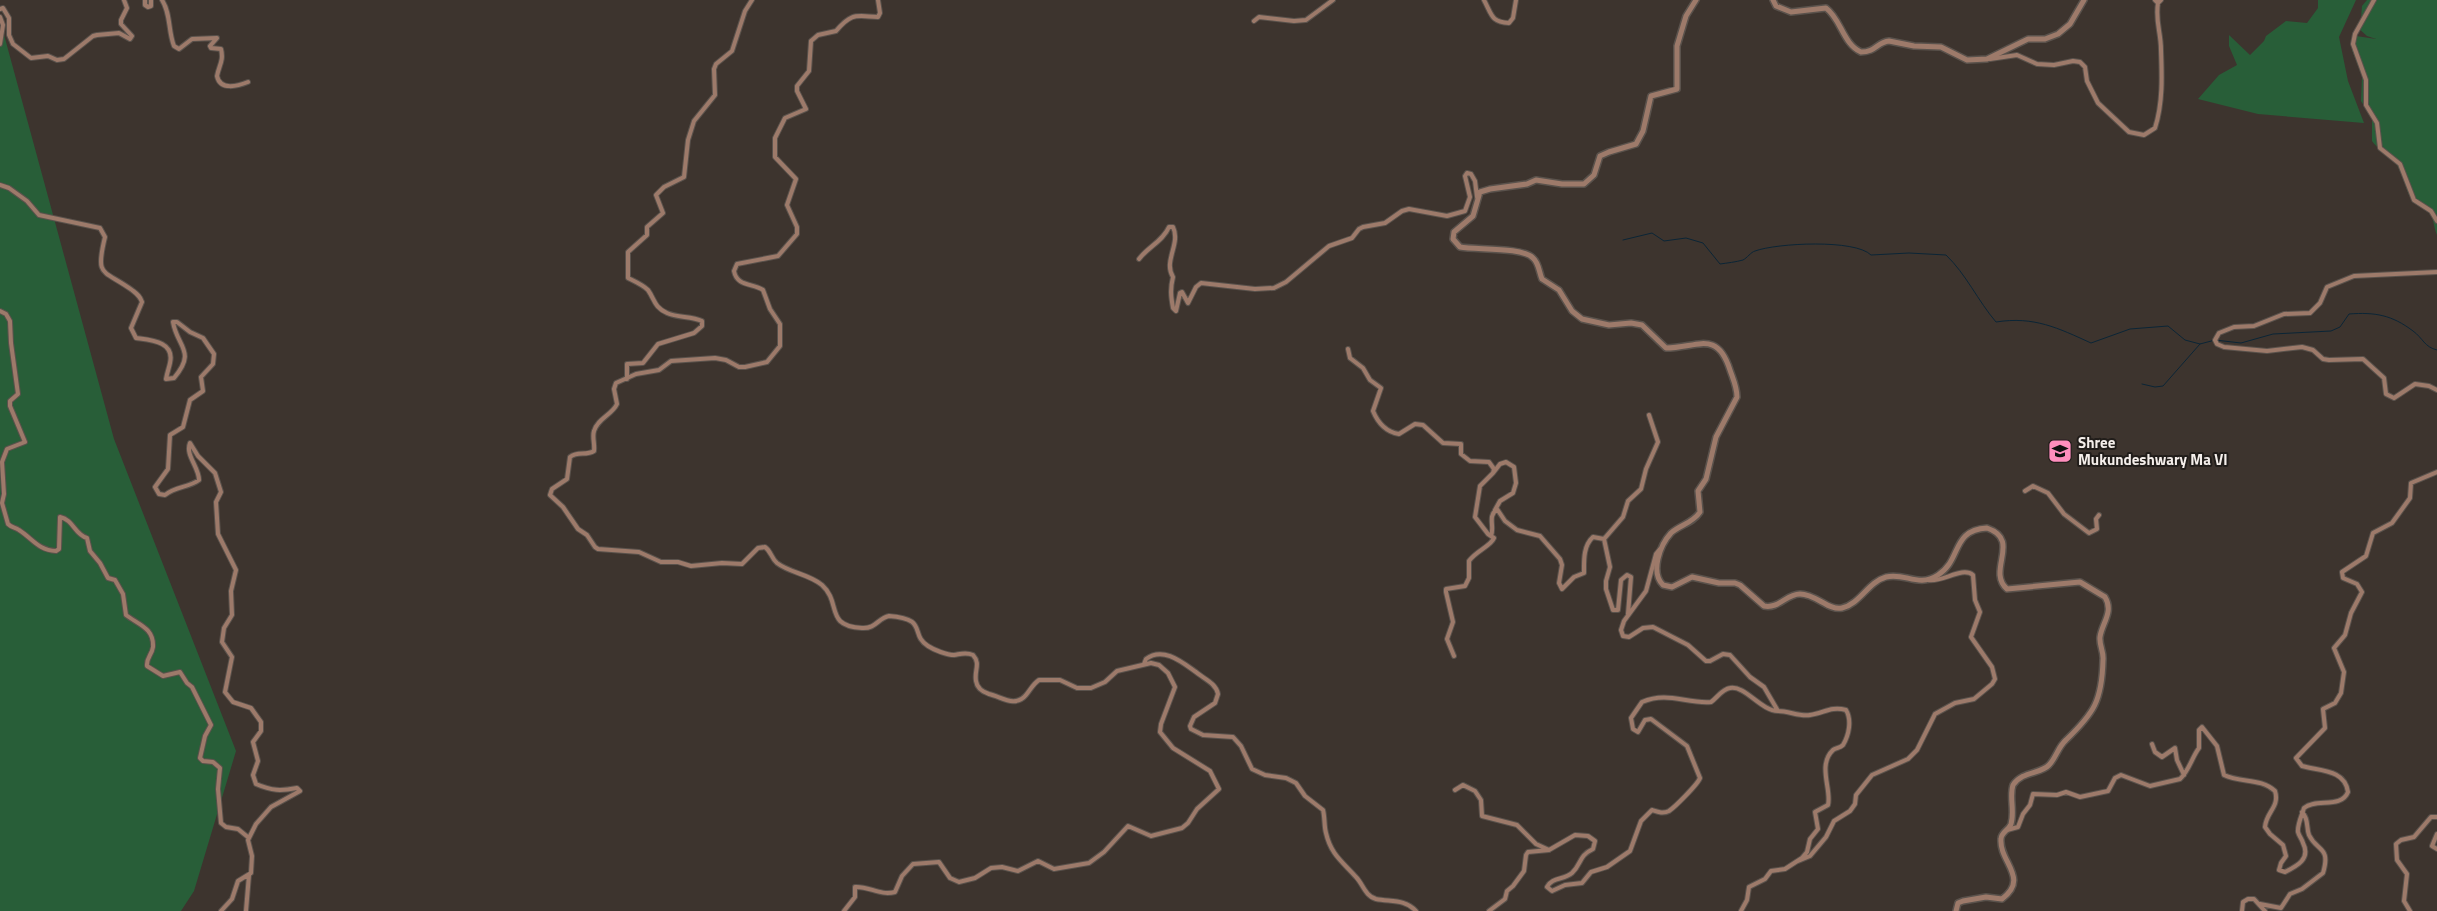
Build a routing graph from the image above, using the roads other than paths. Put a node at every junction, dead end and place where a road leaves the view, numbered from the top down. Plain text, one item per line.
1 (124, 0) edge
2 (145, 0) edge
3 (151, 0) edge
4 (162, 0) edge
5 (752, 0) edge
6 (878, 0) edge
7 (1333, 0) edge
8 (1484, 0) edge
9 (1516, 0) edge
10 (1696, 0) edge
11 (1773, 0) edge
12 (2084, 0) edge
13 (2374, 0) edge
14 (2158, 1) edge
15 (0, 9) edge
16 (0, 17) edge
17 (1254, 21) dead end
18 (0, 44) edge
19 (1987, 59) junction
20 (248, 82) dead end
21 (0, 186) edge
22 (1477, 197) junction
23 (2437, 221) edge
24 (1139, 259) dead end
25 (2437, 272) edge
26 (0, 311) edge
27 (1348, 349) dead end
28 (627, 379) junction
29 (2437, 390) edge
30 (1649, 415) dead end
31 (2437, 472) edge
32 (1493, 473) junction
33 (2025, 491) dead end
34 (1495, 510) junction
35 (2099, 515) dead end
36 (1491, 536) junction
37 (1604, 539) junction
38 (1664, 546) junction
39 (1928, 580) junction
40 (1627, 616) junction
41 (1454, 656) dead end
42 (1144, 664) junction
43 (1778, 712) junction
44 (2152, 744) dead end
45 (2184, 775) junction
46 (1455, 790) dead end
47 (2302, 812) junction
48 (2437, 816) edge
49 (2006, 830) junction
50 (2437, 834) edge
51 (249, 838) junction
52 (2437, 849) edge
53 (1549, 850) junction
54 (1798, 861) junction
55 (250, 876) junction
56 (2260, 904) junction
57 (221, 911) edge
58 (246, 911) edge
59 (844, 911) edge
60 (1416, 911) edge
61 (1489, 911) edge
62 (1741, 911) edge
63 (1956, 911) edge
64 (2242, 911) edge
65 (2265, 911) edge
66 (2410, 911) edge

1 - 15 street
2 - 3 street
4 - 20 street
5 - 28 street
6 - 28 street
7 - 17 street
8 - 9 street
10 - 22 street
11 - 19 street
12 - 19 street
13 - 23 street
14 - 19 street
16 - 18 street
21 - 51 street
22 - 24 street
22 - 38 street
25 - 29 street
26 - 51 street
27 - 32 street
28 - 42 street
30 - 37 street
31 - 47 street
32 - 34 street
32 - 36 street
33 - 35 street
34 - 36 street
34 - 37 street
36 - 41 street
37 - 40 street
38 - 39 street
38 - 40 street
39 - 49 street
39 - 54 street
40 - 43 street
42 - 59 street
42 - 60 street
43 - 53 street
43 - 54 street
44 - 45 street
45 - 47 street
45 - 49 street
46 - 53 street
47 - 56 street
48 - 66 street
49 - 63 street
50 - 52 street
51 - 55 street
53 - 61 street
54 - 62 street
55 - 57 street
55 - 58 street
56 - 64 street
56 - 65 street

